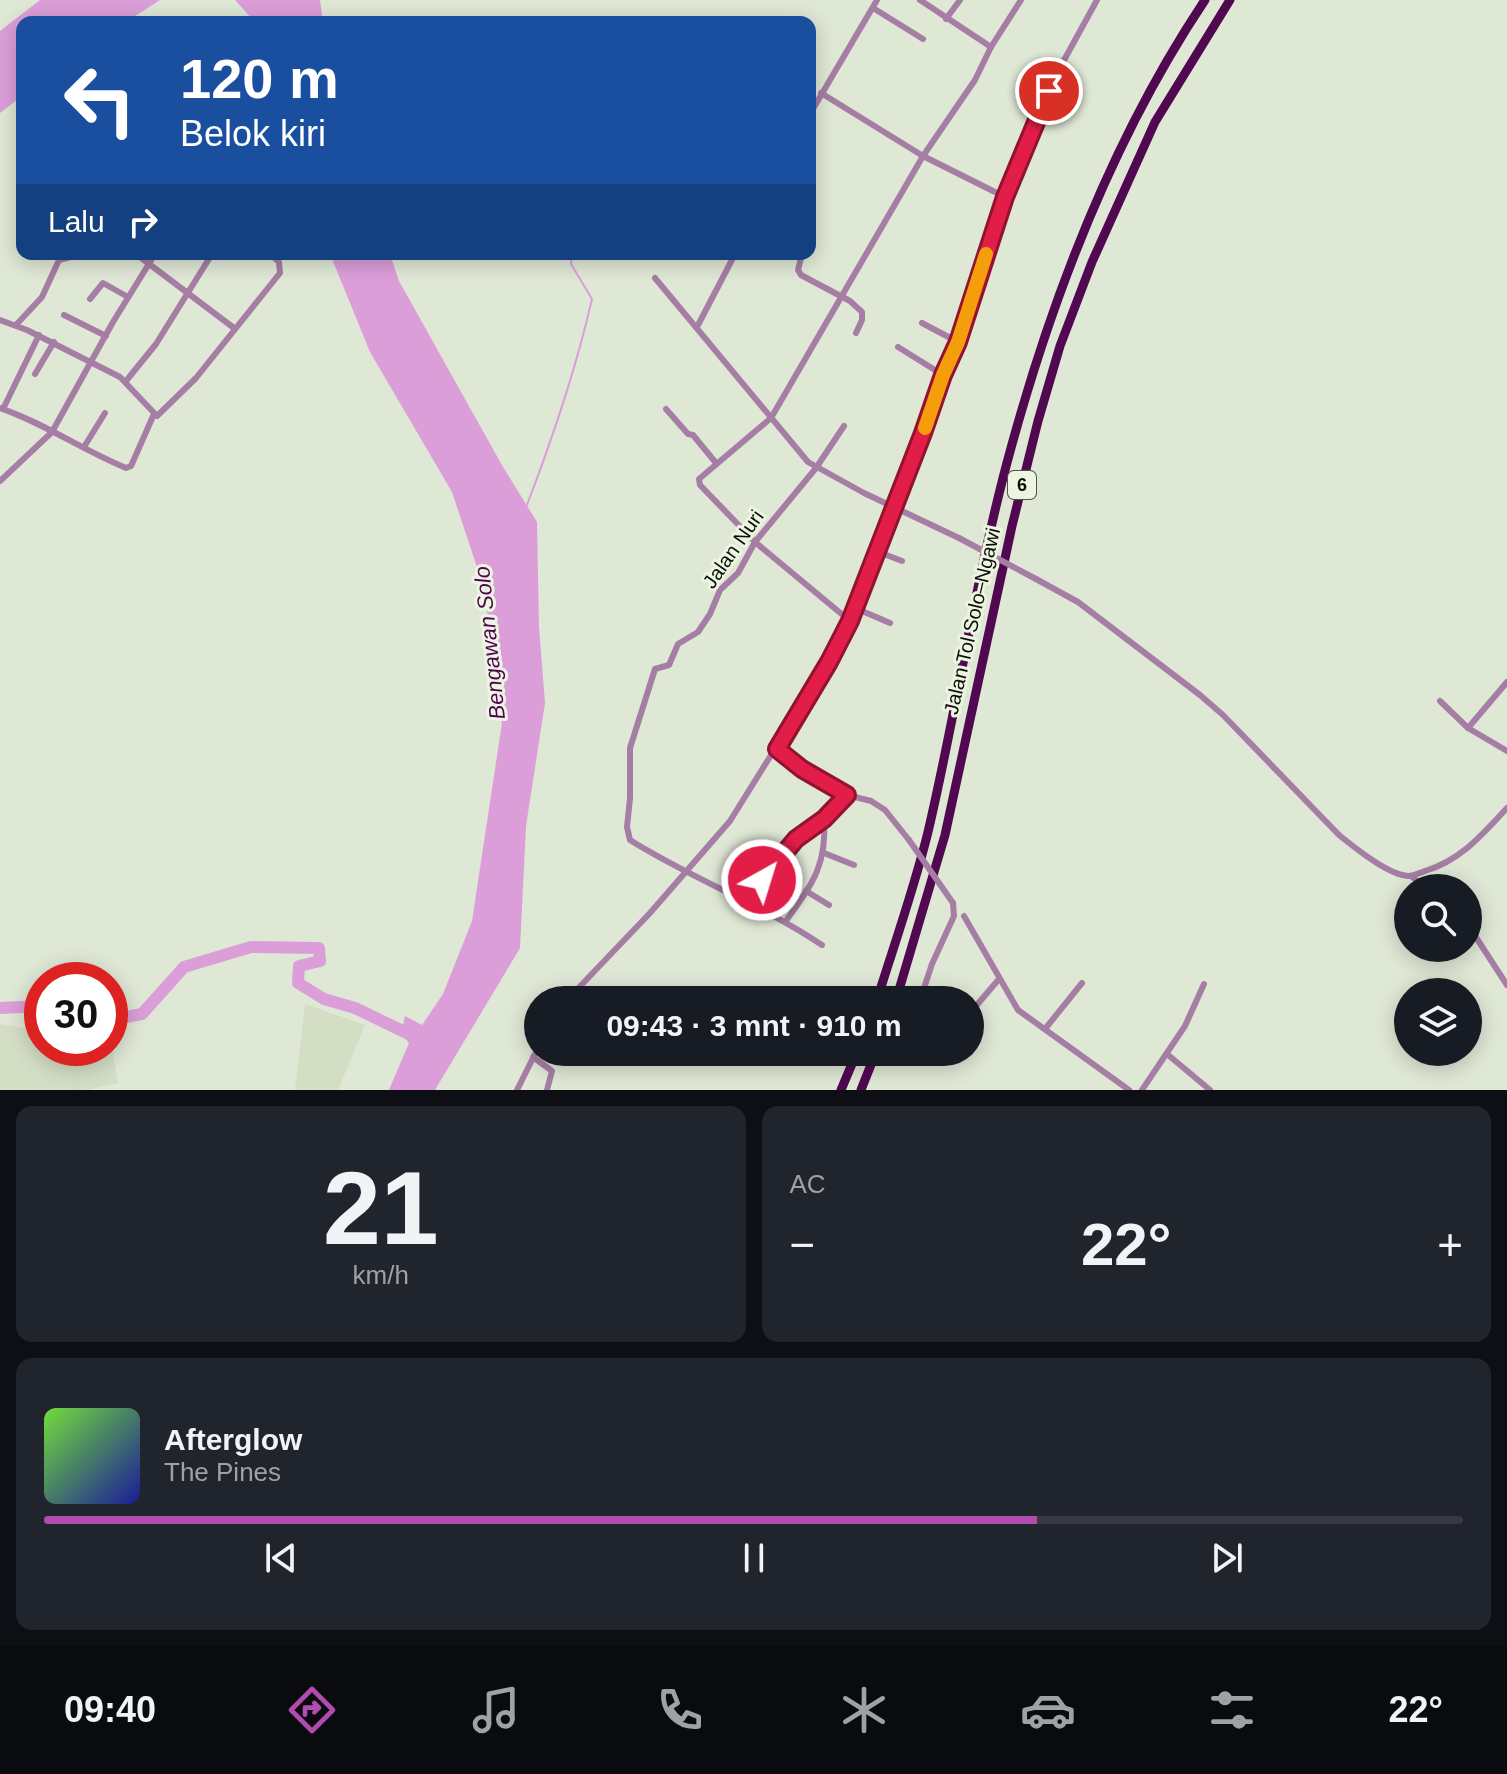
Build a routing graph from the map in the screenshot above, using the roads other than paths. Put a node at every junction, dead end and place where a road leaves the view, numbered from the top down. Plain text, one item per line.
1 (877, 0) edge
2 (920, 0) edge
3 (960, 0) edge
4 (1007, 0) edge
5 (1021, 0) edge
6 (1097, 0) edge
7 (1205, 0) edge
8 (1230, 0) edge
9 (1017, 7) junction
10 (873, 8) junction
11 (946, 19) junction
12 (923, 39) dead end
13 (991, 47) junction
14 (821, 93) junction
15 (816, 103) edge
16 (923, 156) junction
17 (1005, 197) junction
18 (59, 260) edge
19 (143, 260) edge
20 (151, 260) edge
21 (208, 260) edge
22 (277, 260) edge
23 (732, 260) edge
24 (801, 260) edge
25 (148, 264) junction
26 (655, 278) dead end
27 (187, 293) junction
28 (841, 296) junction
29 (128, 297) junction
30 (90, 299) dead end
31 (64, 315) dead end
32 (1, 322) edge
33 (922, 323) dead end
34 (16, 325) junction
35 (697, 327) junction
36 (234, 328) junction
37 (856, 333) dead end
38 (39, 335) junction
39 (106, 336) junction
40 (54, 342) junction
41 (958, 342) junction
42 (898, 347) dead end
43 (91, 362) junction
44 (35, 374) dead end
45 (943, 375) junction
46 (126, 381) junction
47 (2, 409) edge
48 (666, 409) dead end
49 (105, 413) dead end
50 (154, 414) junction
51 (771, 418) junction
52 (844, 426) dead end
53 (52, 432) junction
54 (84, 447) junction
55 (716, 463) junction
56 (816, 468) junction
57 (0, 481) edge
58 (894, 508) junction
59 (755, 542) junction
60 (876, 551) junction
61 (902, 561) dead end
62 (855, 608) junction
63 (850, 621) junction
64 (890, 623) dead end
65 (1507, 682) edge
66 (1440, 701) dead end
67 (1468, 728) junction
68 (777, 749) junction
69 (1507, 751) edge
70 (847, 795) junction
71 (1506, 812) edge
72 (824, 819) junction
73 (824, 853) junction
74 (854, 865) dead end
75 (685, 871) junction
76 (1403, 874) edge
77 (1417, 874) edge
78 (806, 891) junction
79 (747, 903) junction
80 (829, 905) dead end
81 (964, 916) dead end
82 (786, 921) junction
83 (822, 945) dead end
84 (1482, 947) edge
85 (999, 979) junction
86 (1082, 983) dead end
87 (1204, 984) dead end
88 (1507, 985) edge
89 (580, 986) edge
90 (881, 986) edge
91 (900, 986) edge
92 (925, 986) edge
93 (984, 997) edge
94 (1045, 1029) junction
95 (1167, 1054) junction
96 (529, 1066) edge
97 (545, 1066) edge
98 (851, 1066) edge
99 (870, 1066) edge
100 (517, 1090) edge
101 (547, 1090) edge
102 (841, 1090) edge
103 (861, 1090) edge
104 (1129, 1090) edge
105 (1142, 1090) edge
106 (1210, 1090) edge

1 - 10 street
2 - 11 street
3 - 11 street
4 - 9 street
5 - 9 street
6 - 17 street
7 - 90 highway, Jalan Tol Solo–Ngawi / 6
8 - 91 highway, Jalan Tol Solo–Ngawi / 6
9 - 13 street
10 - 12 street
10 - 14 street
11 - 13 street
13 - 16 street
14 - 15 street
14 - 16 street
16 - 17 street
16 - 28 street
17 - 41 street
18 - 34 street
19 - 25 street
20 - 25 street
21 - 27 street
22 - 36 street
23 - 35 street
24 - 28 street
25 - 27 street
25 - 29 street
26 - 35 street
27 - 36 street
27 - 46 street
28 - 37 street
28 - 51 street
29 - 30 street
29 - 39 street
31 - 39 street
32 - 34 street
33 - 41 street
34 - 38 street
35 - 51 street
36 - 50 street
38 - 40 street
38 - 47 street
39 - 43 street
40 - 43 street
40 - 44 street
41 - 45 street
42 - 45 street
43 - 46 street
43 - 53 street
45 - 58 street
46 - 50 street
47 - 53 street
48 - 55 street
49 - 54 street
50 - 54 street
51 - 55 street
51 - 56 street
52 - 56 street, Jalan Nuri
53 - 54 street
53 - 57 street
55 - 59 street
56 - 58 street
56 - 59 street, Jalan Nuri
58 - 60 street
58 - 76 street, bridge
59 - 63 street
59 - 75 street, Jalan Nuri
60 - 61 street
60 - 62 street
62 - 63 street
62 - 64 street
63 - 68 street
65 - 67 street
66 - 67 street
67 - 69 street
68 - 70 street
68 - 75 street
70 - 72 street
70 - 92 street, bridge
71 - 77 street
72 - 73 street
72 - 79 street
73 - 74 street
73 - 78 street
75 - 79 street
75 - 89 street
78 - 80 street
78 - 82 street
79 - 82 street
81 - 85 street
82 - 83 street
84 - 88 street
85 - 93 street
85 - 94 street
86 - 94 street
87 - 95 street
94 - 104 street
95 - 105 street
95 - 106 street
96 - 100 street
97 - 101 street
98 - 102 highway
99 - 103 highway

